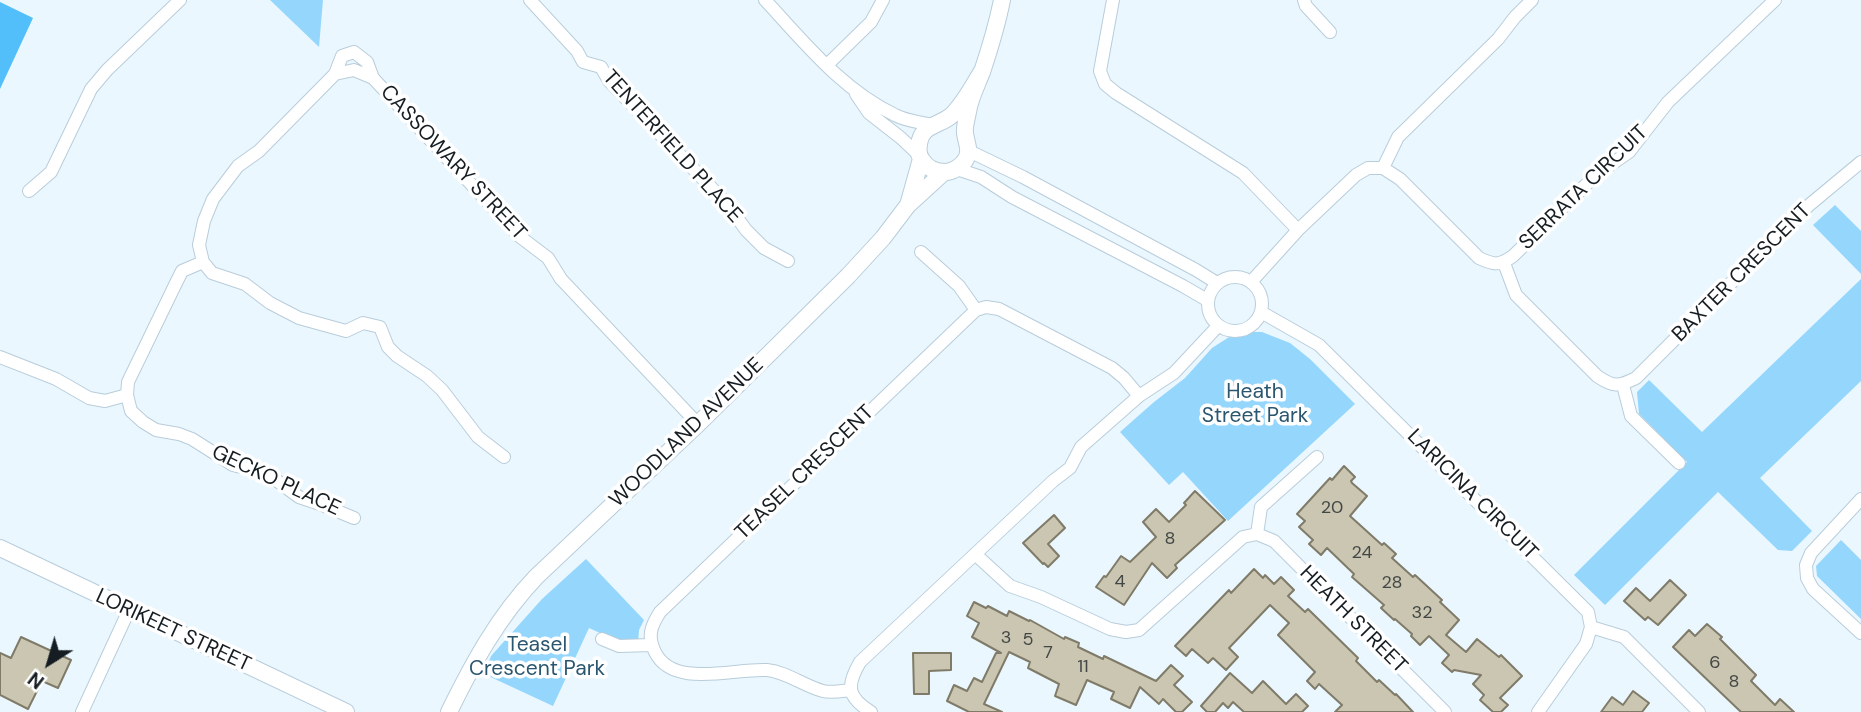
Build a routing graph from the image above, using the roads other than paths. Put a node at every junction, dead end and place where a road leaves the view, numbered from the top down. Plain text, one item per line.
1 (180, 0) edge
2 (530, 0) edge
3 (765, 0) edge
4 (883, 0) edge
5 (1002, 0) edge
6 (1113, 0) edge
7 (1304, 0) edge
8 (1532, 0) edge
9 (1775, 0) edge
10 (1330, 32) dead end
11 (827, 65) junction
12 (982, 71) junction
13 (852, 89) junction
14 (934, 124) junction
15 (965, 134) junction
16 (969, 151) junction
17 (921, 158) junction
18 (1861, 162) edge
19 (1383, 168) junction
20 (950, 171) junction
21 (29, 191) dead end
22 (908, 205) junction
23 (1298, 230) junction
24 (921, 252) dead end
25 (788, 261) dead end
26 (203, 262) junction
27 (1504, 263) junction
28 (1251, 282) junction
29 (1217, 283) junction
30 (1207, 300) junction
31 (976, 310) junction
32 (1261, 312) junction
33 (1218, 326) junction
34 (0, 357) edge
35 (1623, 385) junction
36 (127, 395) junction
37 (1139, 396) junction
38 (698, 424) junction
39 (504, 457) dead end
40 (1317, 457) dead end
41 (1679, 463) dead end
42 (1861, 499) edge
43 (354, 518) dead end
44 (1257, 534) junction
45 (0, 548) edge
46 (975, 554) junction
47 (129, 610) junction
48 (1591, 627) junction
49 (1861, 633) edge
50 (603, 639) dead end
51 (652, 645) junction
52 (850, 690) junction
53 (82, 712) edge
54 (346, 712) edge
55 (449, 712) edge
56 (871, 712) edge
57 (1445, 712) edge
58 (1538, 712) edge
59 (1699, 712) edge

1 - 21 street
2 - 25 street, TENTERFIELD PLACE
3 - 11 street
4 - 11 street
5 - 12 street, WOODLAND AVENUE
6 - 23 street
7 - 10 street
8 - 19 street
9 - 27 street, SERRATA CIRCUIT
11 - 13 street
12 - 14 street, WOODLAND AVENUE
12 - 15 street, WOODLAND AVENUE
13 - 14 street
13 - 17 street
14 - 15 street
14 - 17 street, WOODLAND AVENUE
15 - 16 street, WOODLAND AVENUE
16 - 20 street, WOODLAND AVENUE
16 - 29 street
17 - 20 street
17 - 22 street, WOODLAND AVENUE
18 - 35 street, BAXTER CRESCENT
19 - 23 street
19 - 27 street, SERRATA CIRCUIT
20 - 22 street, WOODLAND AVENUE
20 - 30 street
22 - 38 street, WOODLAND AVENUE
23 - 28 street
24 - 31 street
26 - 36 street
26 - 38 street, CASSOWARY STREET
26 - 39 street
27 - 35 street
28 - 29 street
28 - 32 street
29 - 30 street
30 - 33 street
31 - 37 street
31 - 51 street, TEASEL CRESCENT
32 - 33 street
32 - 48 street, LARICINA CIRCUIT
33 - 37 street
34 - 36 street
35 - 41 street
36 - 43 street, GECKO PLACE
37 - 46 street
38 - 55 street, WOODLAND AVENUE
40 - 44 street
42 - 49 street
44 - 46 street
44 - 57 street, HEATH STREET
45 - 47 street, LORIKEET STREET
46 - 52 street
47 - 53 street
47 - 54 street, LORIKEET STREET
48 - 58 street
48 - 59 street
50 - 51 street
51 - 52 street
52 - 56 street

